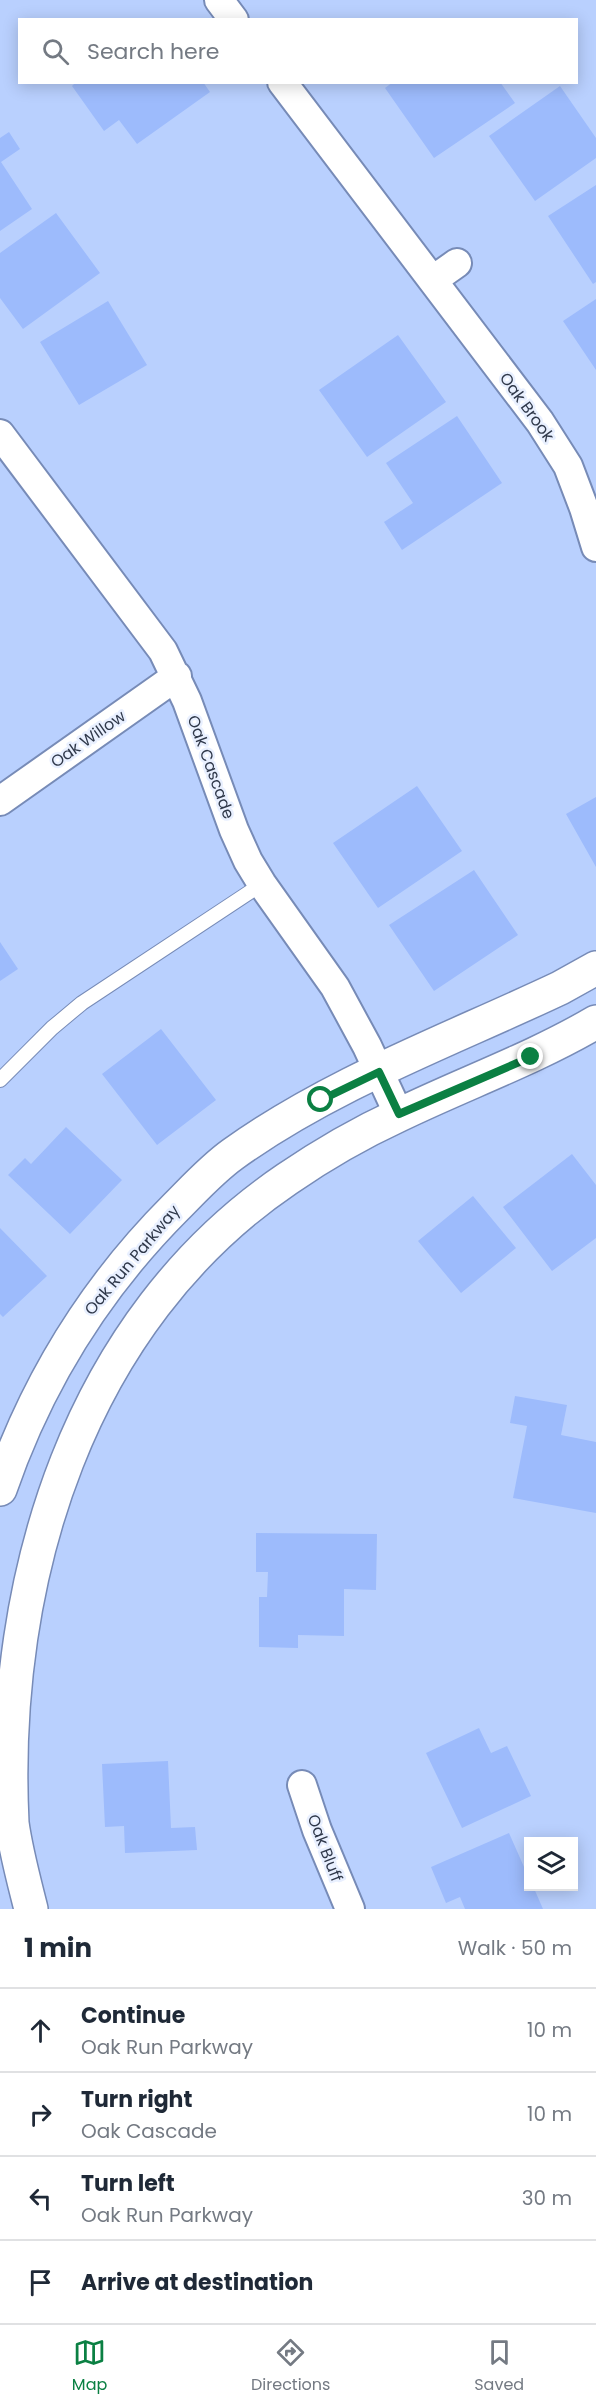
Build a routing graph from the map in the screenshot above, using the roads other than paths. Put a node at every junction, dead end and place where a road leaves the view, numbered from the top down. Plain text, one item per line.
1 (219, 0) edge
2 (232, 18) edge
3 (284, 84) edge
4 (457, 263) dead end
5 (433, 280) junction
6 (0, 434) edge
7 (596, 547) edge
8 (177, 676) junction
9 (0, 801) edge
10 (262, 885) junction
11 (596, 968) edge
12 (596, 1022) edge
13 (379, 1072) junction
14 (0, 1080) edge
15 (399, 1114) junction
16 (0, 1489) edge
17 (4, 1693) edge
18 (302, 1785) dead end
19 (31, 1909) edge
20 (350, 1909) edge

1 - 2 street
3 - 5 street, Oak Brook
4 - 5 street
5 - 7 street, Oak Brook
6 - 8 street, Oak Cascade
8 - 9 street, Oak Willow
8 - 10 street, Oak Cascade
10 - 13 street, Oak Cascade
10 - 14 lane
11 - 13 street, Oak Run Parkway
12 - 15 street
13 - 15 street, Oak Cascade
13 - 16 street, Oak Run Parkway
15 - 17 street
17 - 19 street
18 - 20 street, Oak Bluff

